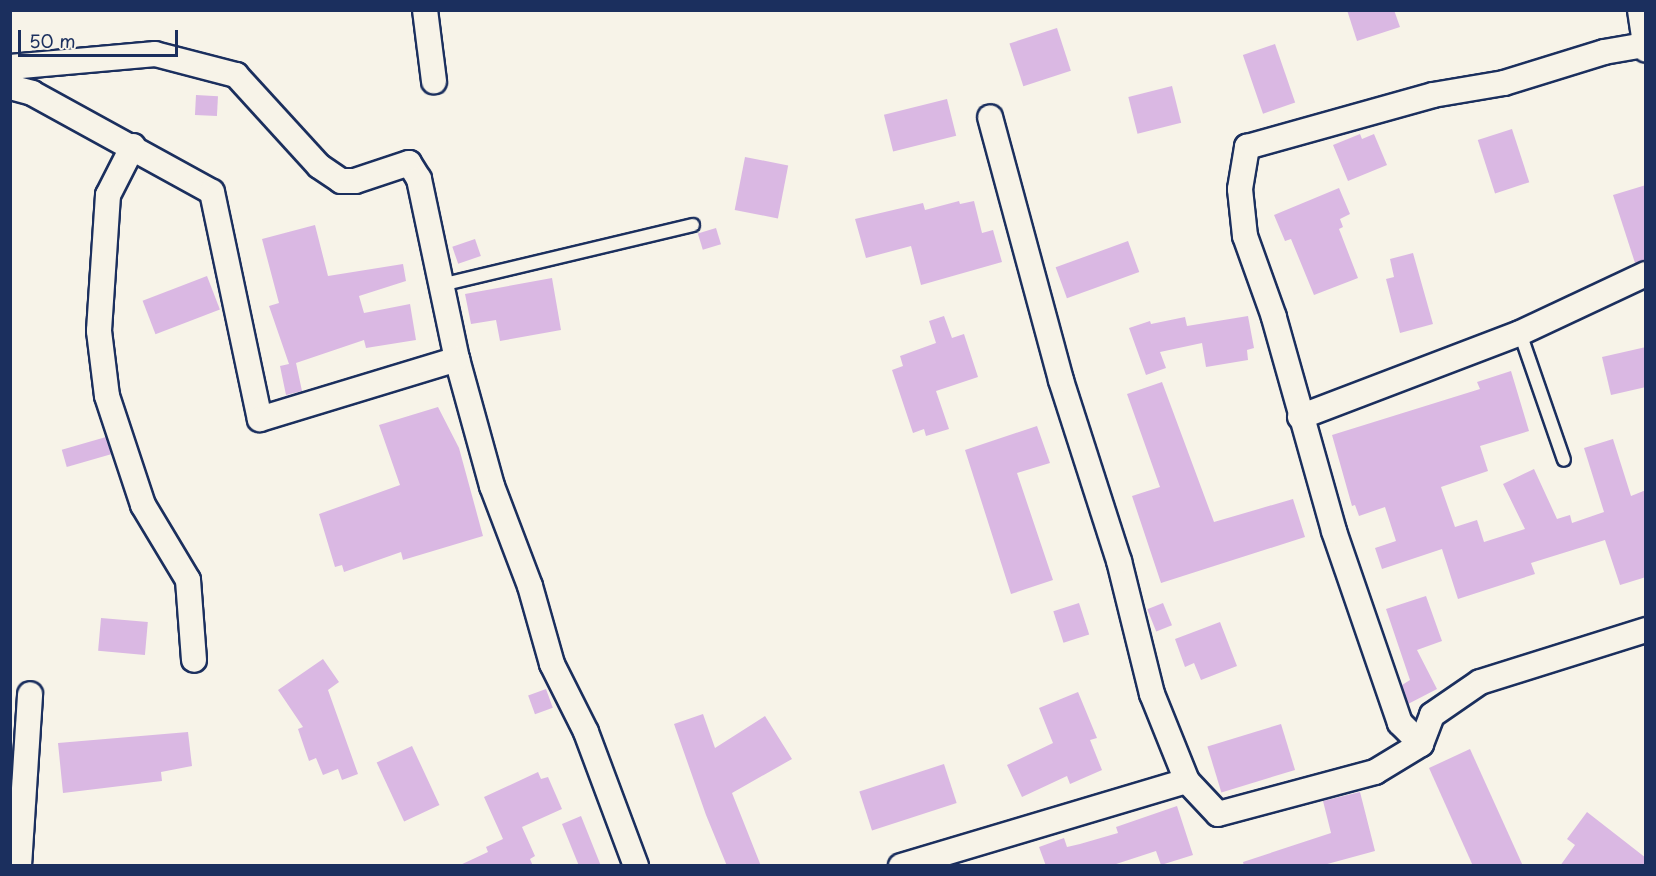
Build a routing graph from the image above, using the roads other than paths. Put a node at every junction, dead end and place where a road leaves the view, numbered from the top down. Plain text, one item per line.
1 (425, 10) edge
2 (1640, 10) edge
3 (1645, 48) edge
4 (10, 67) edge
5 (434, 81) dead end
6 (10, 87) edge
7 (990, 117) dead end
8 (133, 146) junction
9 (693, 225) dead end
10 (1646, 274) edge
11 (441, 285) junction
12 (1520, 333) junction
13 (457, 359) junction
14 (1300, 417) junction
15 (1564, 460) dead end
16 (1646, 630) edge
17 (194, 660) dead end
18 (30, 694) dead end
19 (1421, 744) junction
20 (1186, 781) junction
21 (19, 866) edge
22 (636, 866) edge
23 (901, 866) edge

1 - 5 street
2 - 3 street
3 - 14 street
4 - 11 street
6 - 8 street
7 - 20 street
8 - 13 street
8 - 17 street
9 - 11 lane
10 - 12 street
11 - 13 street
12 - 14 street
12 - 15 lane
13 - 22 street
14 - 19 street
16 - 19 street
18 - 21 street
19 - 20 street
20 - 23 street

